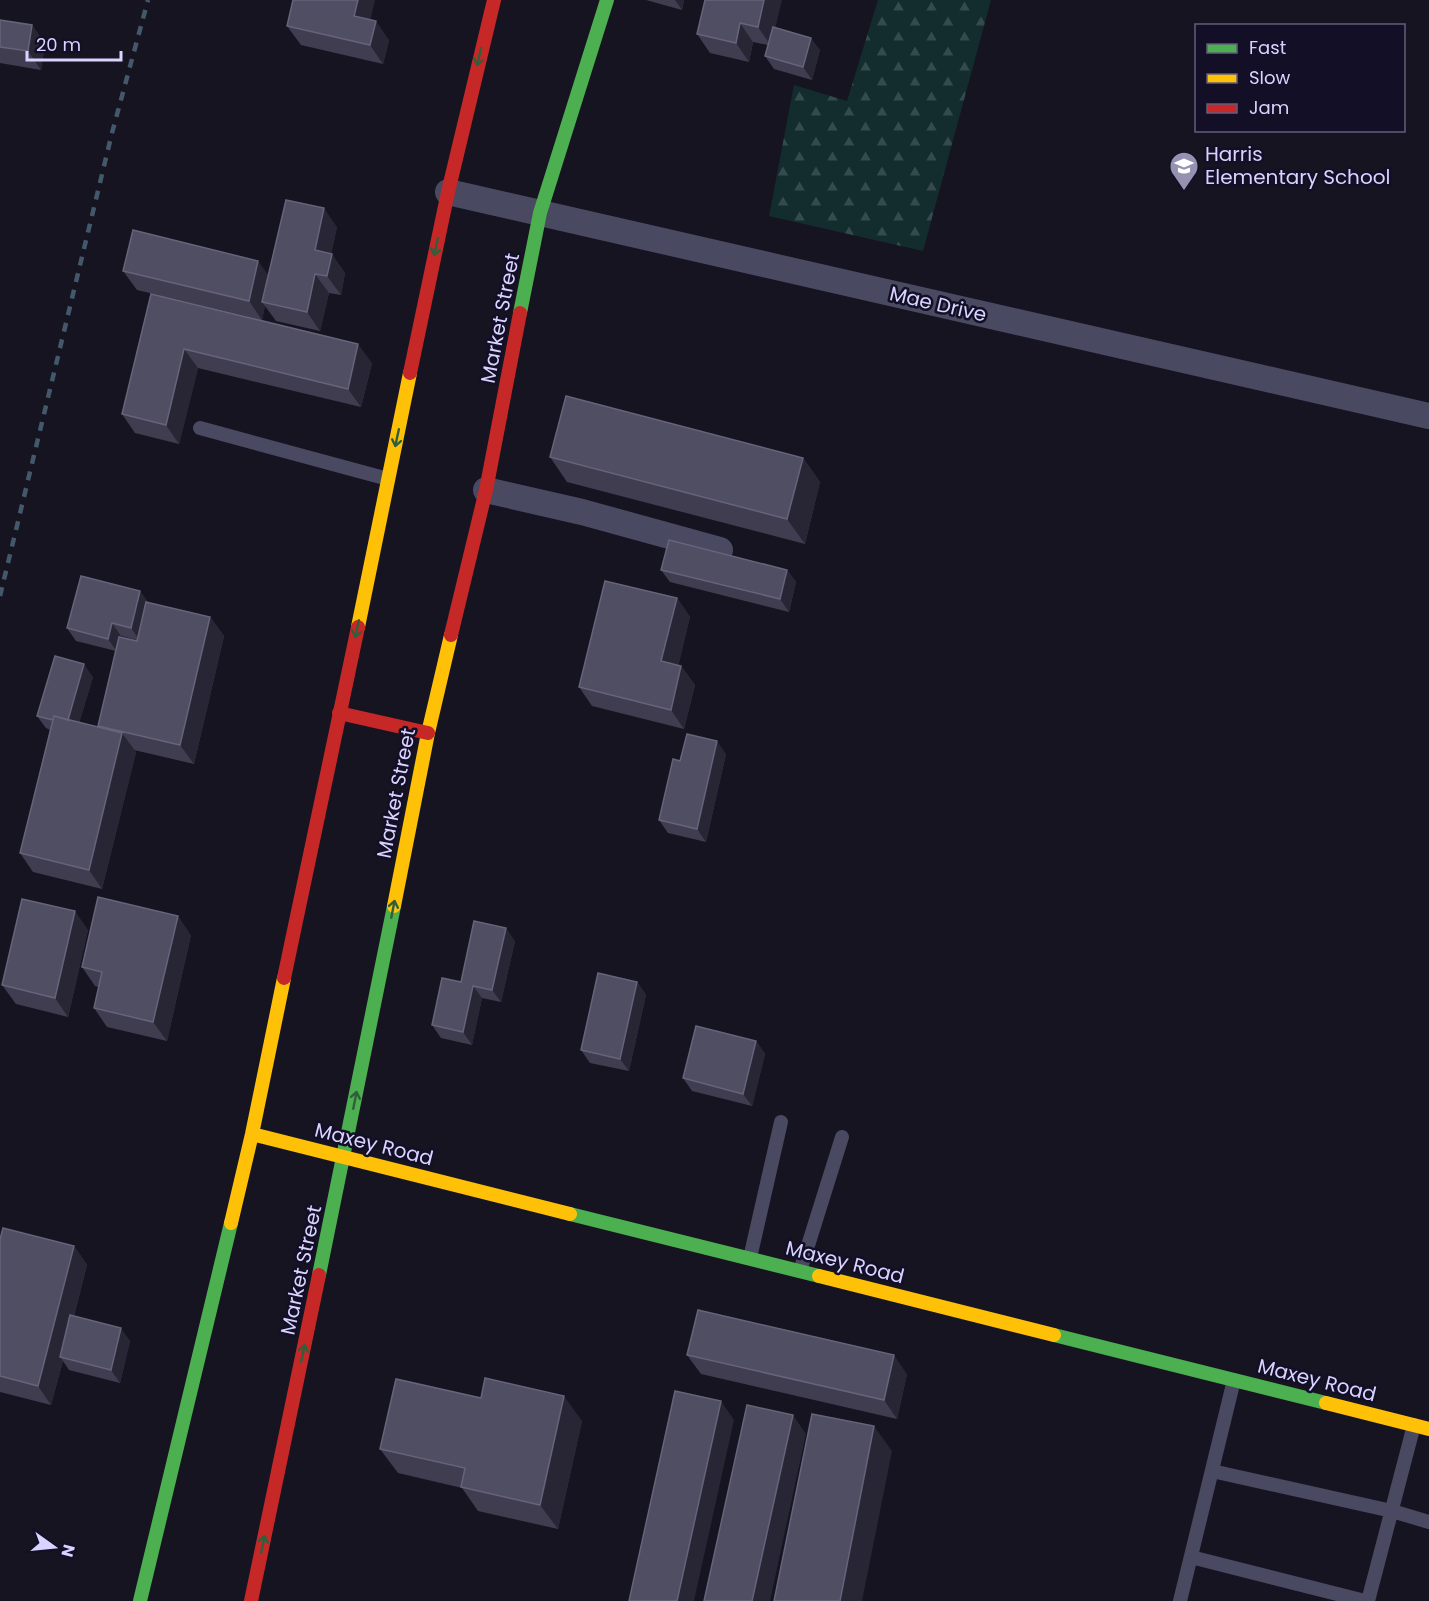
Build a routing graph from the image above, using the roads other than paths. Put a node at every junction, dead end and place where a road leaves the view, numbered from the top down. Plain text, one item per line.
1 (494, 0) edge
2 (607, 0) edge
3 (447, 192) junction
4 (540, 213) junction
5 (1429, 417) edge
6 (200, 428) dead end
7 (388, 479) junction
8 (486, 490) junction
9 (720, 550) edge
10 (339, 713) junction
11 (428, 733) junction
12 (781, 1122) dead end
13 (252, 1134) junction
14 (842, 1137) dead end
15 (344, 1157) junction
16 (750, 1258) junction
17 (801, 1271) junction
18 (1234, 1380) junction
19 (1414, 1425) junction
20 (1429, 1429) edge
21 (1212, 1471) junction
22 (1392, 1511) junction
23 (1429, 1522) edge
24 (1191, 1557) junction
25 (142, 1601) edge
26 (251, 1601) edge
27 (1180, 1601) edge
28 (1367, 1601) edge

1 -> 3 main road
2 - 4 main road, Market Street
3 - 4 street, Mae Drive
3 -> 7 main road
4 - 5 street, Mae Drive
4 - 8 main road, Market Street
6 - 7 lane
7 -> 10 main road
8 - 9 street
8 - 11 main road, Market Street
10 - 11 main road
10 - 13 main road
15 -> 11 main road, Market Street
12 - 16 lane
13 - 15 main road, Maxey Road
13 - 25 main road
14 - 17 lane
15 - 16 main road, Maxey Road
26 -> 15 main road, Market Street
16 - 17 main road, Maxey Road
17 - 18 main road, Maxey Road
18 - 19 main road, Maxey Road
18 - 21 lane
19 - 20 main road, Maxey Road
19 - 22 lane
21 - 22 lane
21 - 24 lane
22 - 23 lane
22 - 28 lane
24 - 27 lane
24 - 28 lane

